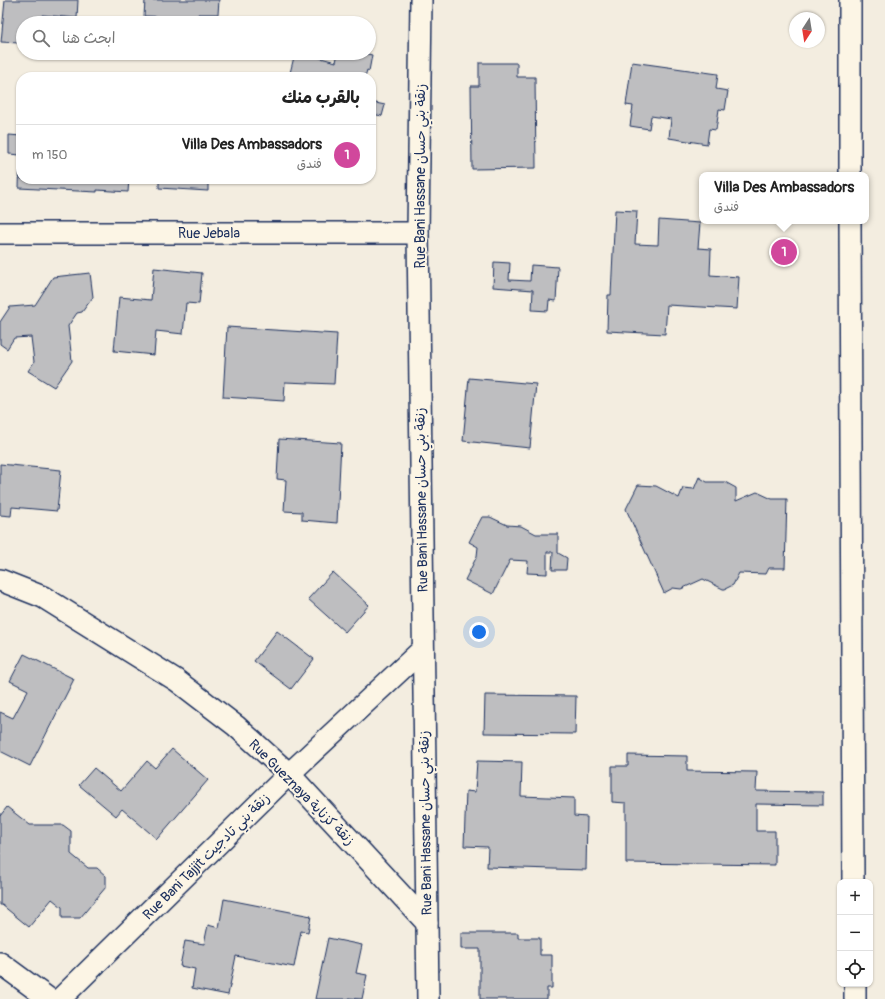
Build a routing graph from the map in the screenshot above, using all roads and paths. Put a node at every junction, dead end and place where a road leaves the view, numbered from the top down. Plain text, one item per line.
1 (421, 0) edge
2 (850, 0) edge
3 (850, 172) edge
4 (850, 224) edge
5 (0, 233) edge
6 (418, 233) junction
7 (0, 580) edge
8 (423, 649) junction
9 (289, 774) junction
10 (853, 879) edge
11 (427, 923) junction
12 (0, 963) edge
13 (855, 987) edge
14 (49, 999) edge
15 (60, 999) edge
16 (428, 999) edge
17 (855, 999) edge

1 - 6 street, Rue Bani Hassane زنقة بني حسان
2 - 3 street
4 - 10 street
5 - 6 street, Rue Jebala
6 - 8 street, Rue Bani Hassane زنقة بني حسان
7 - 9 street, Rue Gueznaya زنقة كزناية
8 - 9 street, Rue Bani Tajjit زنقة بني تادجيت
8 - 11 street, Rue Bani Hassane زنقة بني حسان
9 - 11 street, Rue Gueznaya زنقة كزناية
9 - 15 street, Rue Bani Tajjit زنقة بني تادجيت
11 - 16 street, Rue Bani Hassane زنقة بني حسان
12 - 14 street
13 - 17 street

